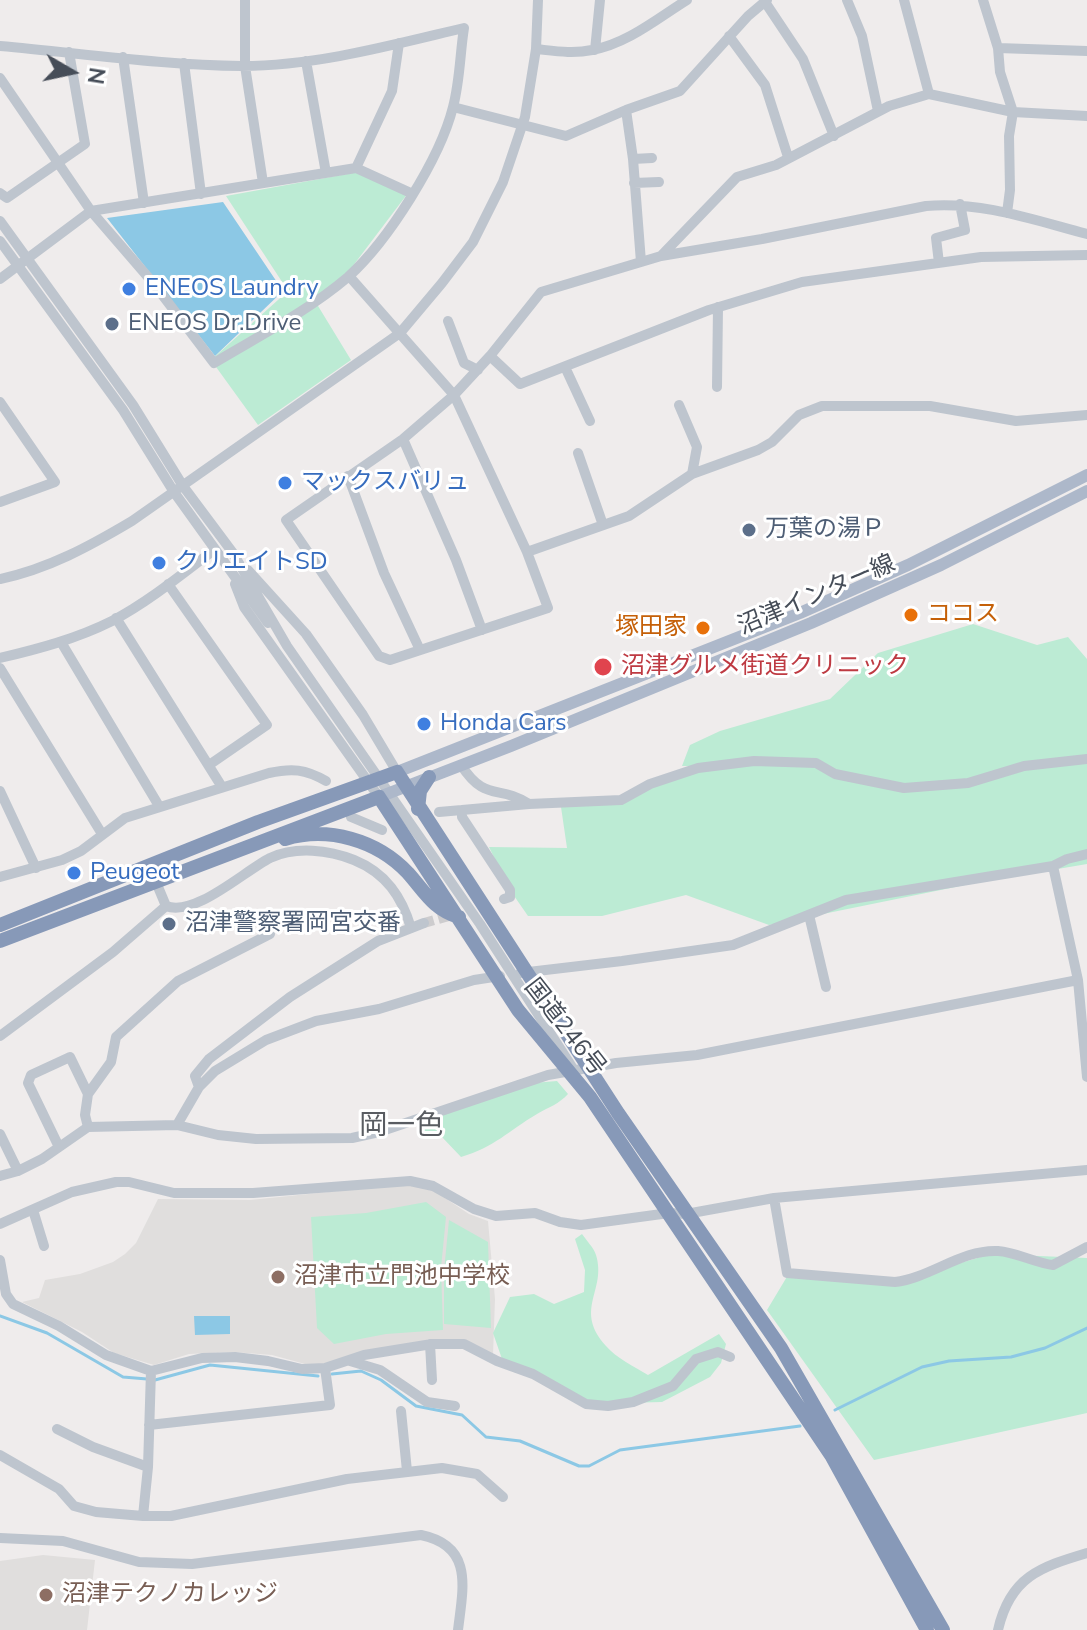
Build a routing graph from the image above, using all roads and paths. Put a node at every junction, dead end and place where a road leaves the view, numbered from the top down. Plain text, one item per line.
1 (245, 0) edge
2 (538, 0) edge
3 (600, 0) edge
4 (687, 0) edge
5 (847, 0) edge
6 (904, 0) edge
7 (983, 0) edge
8 (766, 1) edge
9 (729, 36) junction
10 (399, 43) junction
11 (0, 46) edge
12 (998, 48) junction
13 (536, 49) junction
14 (595, 50) junction
15 (1087, 51) edge
16 (69, 52) junction
17 (123, 57) junction
18 (306, 61) junction
19 (184, 63) junction
20 (245, 66) junction
21 (0, 78) edge
22 (929, 94) junction
23 (453, 107) junction
24 (626, 110) junction
25 (878, 111) junction
26 (1013, 112) junction
27 (1087, 116) edge
28 (522, 125) junction
29 (834, 136) junction
30 (788, 157) junction
31 (652, 158) dead end
32 (633, 159) junction
33 (59, 161) junction
34 (356, 168) junction
35 (326, 173) junction
36 (659, 182) dead end
37 (263, 183) junction
38 (634, 183) junction
39 (0, 193) edge
40 (201, 194) junction
41 (413, 194) junction
42 (144, 203) junction
43 (960, 204) junction
44 (91, 211) junction
45 (1007, 213) junction
46 (0, 221) edge
47 (1087, 234) edge
48 (0, 241) edge
49 (1087, 255) edge
50 (661, 256) junction
51 (23, 262) junction
52 (641, 262) junction
53 (939, 263) junction
54 (349, 276) junction
55 (0, 279) edge
56 (718, 307) junction
57 (448, 321) dead end
58 (400, 333) junction
59 (490, 356) junction
60 (565, 367) junction
61 (478, 370) junction
62 (717, 387) dead end
63 (454, 395) junction
64 (679, 405) dead end
65 (2, 408) edge
66 (1087, 415) edge
67 (590, 421) dead end
68 (403, 439) junction
69 (578, 453) dead end
70 (692, 474) junction
71 (1087, 475) edge
72 (348, 476) junction
73 (179, 489) junction
74 (1087, 491) edge
75 (0, 502) edge
76 (603, 525) junction
77 (214, 550) junction
78 (527, 552) junction
79 (229, 556) junction
80 (0, 579) edge
81 (168, 584) junction
82 (116, 618) junction
83 (482, 630) junction
84 (61, 642) junction
85 (420, 650) junction
86 (0, 658) edge
87 (0, 668) edge
88 (1087, 759) edge
89 (209, 765) junction
90 (461, 765) junction
91 (397, 772) junction
92 (429, 777) junction
93 (326, 781) dead end
94 (370, 782) junction
95 (406, 786) junction
96 (222, 787) junction
97 (0, 791) edge
98 (379, 797) junction
99 (529, 804) junction
100 (159, 806) junction
101 (418, 809) junction
102 (462, 810) junction
103 (439, 812) dead end
104 (351, 817) dead end
105 (382, 830) dead end
106 (102, 834) junction
107 (1087, 854) edge
108 (1053, 866) junction
109 (36, 868) junction
110 (191, 868) junction
111 (0, 877) edge
112 (156, 882) junction
113 (504, 899) dead end
114 (166, 906) junction
115 (809, 915) junction
116 (459, 917) junction
117 (424, 923) tunnel mouth
118 (0, 925) edge
119 (411, 928) junction
120 (270, 934) dead end
121 (0, 941) edge
122 (496, 950) junction
123 (1078, 980) junction
124 (826, 987) dead end
125 (0, 1036) edge
126 (1087, 1077) edge
127 (598, 1080) junction
128 (199, 1087) junction
129 (88, 1094) junction
130 (590, 1097) junction
131 (177, 1125) junction
132 (88, 1127) junction
133 (0, 1134) edge
134 (59, 1147) junction
135 (1087, 1170) edge
136 (18, 1171) junction
137 (0, 1176) edge
138 (774, 1198) junction
139 (33, 1210) junction
140 (669, 1213) junction
141 (686, 1214) junction
142 (0, 1224) edge
143 (44, 1246) dead end
144 (1087, 1247) edge
145 (0, 1260) edge
146 (430, 1344) junction
147 (730, 1357) dead end
148 (350, 1361) junction
149 (325, 1368) junction
150 (151, 1371) junction
151 (432, 1380) dead end
152 (455, 1406) dead end
153 (401, 1411) dead end
154 (149, 1425) junction
155 (57, 1429) dead end
156 (0, 1455) edge
157 (148, 1467) junction
158 (407, 1471) junction
159 (503, 1497) dead end
160 (143, 1516) junction
161 (0, 1538) edge
162 (1087, 1553) edge
163 (458, 1630) edge
164 (927, 1630) edge
165 (943, 1630) edge
166 (998, 1630) edge

1 - 20 street
2 - 13 street
3 - 14 street
4 - 14 street
5 - 25 street
6 - 22 street
7 - 12 street
8 - 9 street
8 - 29 street
9 - 24 street
9 - 30 street
10 - 18 street
10 - 23 street
10 - 34 street
11 - 16 street
12 - 15 street
12 - 26 street
13 - 14 street
13 - 28 street
16 - 17 street
16 - 33 street
17 - 19 street
17 - 42 street
18 - 20 street
18 - 35 street
19 - 20 street
19 - 40 street
20 - 37 street
21 - 33 street
22 - 25 street
22 - 26 street
23 - 28 street
23 - 41 street
24 - 28 street
24 - 32 street
25 - 29 street
26 - 27 street
26 - 45 street
28 - 58 street
29 - 30 street
30 - 50 street
31 - 32 street
32 - 38 street
33 - 39 street
33 - 44 street
34 - 35 street
34 - 41 street
35 - 37 street
36 - 38 street
37 - 40 street
38 - 52 street
40 - 42 street
41 - 54 street
42 - 44 street
43 - 45 street
43 - 50 street
43 - 53 street
44 - 51 street
44 - 54 street
45 - 47 street
46 - 51 street
48 - 51 street
49 - 53 street
50 - 52 street
51 - 55 street
51 - 73 street
52 - 59 street
53 - 56 street
54 - 58 street
56 - 60 street
56 - 62 street
57 - 61 street
58 - 63 street
58 - 73 street
59 - 60 street
59 - 61 street
60 - 67 street
61 - 63 street
63 - 68 street
63 - 78 street
64 - 70 street
65 - 75 street
66 - 70 street
68 - 72 street
68 - 83 street
69 - 76 street
70 - 76 street
71 - 91 main road, 沼津インター線
72 - 85 street
72 - 85 street
73 - 77 street
73 - 79 street
73 - 80 street
74 - 90 main road, 沼津インター線
76 - 78 street
77 - 79 street
77 - 81 street
78 - 83 street
79 - 91 street
79 - 94 street
79 - 122 street
81 - 82 street
81 - 89 street
82 - 84 street
82 - 89 street
83 - 85 street
84 - 86 street
84 - 100 street
87 - 106 street
88 - 99 street
89 - 96 street
90 - 92 main road, 沼津インター線
90 - 99 street
91 - 94 highway
91 - 95 highway, 国道246号
92 - 95 main road, 沼津インター線
92 - 101 highway
93 - 96 street
94 - 98 street
94 - 118 highway
95 - 98 main road, 沼津インター線
95 - 101 highway, 国道246号
96 - 100 street
97 - 109 street
98 - 110 highway
98 - 116 highway, 国道246号
99 - 102 street
100 - 106 street
101 - 127 highway, 国道246号
102 - 103 street
102 - 113 street
104 - 105 street
106 - 109 street
107 - 108 street
108 - 115 street
108 - 123 street
109 - 111 street
110 - 112 highway
110 - 116 highway
112 - 114 street
112 - 121 highway
114 - 119 street
114 - 125 street
115 - 124 street
115 - 128 street
116 - 130 highway, 国道246号
117 - 119 street
119 - 128 street
120 - 129 street
122 - 127 street
122 - 130 street
123 - 126 street
123 - 131 street
127 - 141 highway, 国道246号
128 - 131 street
129 - 132 street
129 - 134 street
130 - 140 highway, 国道246号
131 - 132 street
132 - 134 street
133 - 136 street
134 - 136 street
135 - 138 street
136 - 137 street
138 - 141 street
138 - 144 street
139 - 140 street
139 - 142 street
139 - 143 street
140 - 141 street
140 - 164 highway, 国道246号
141 - 165 highway, 国道246号
145 - 150 street
146 - 147 street
146 - 148 street
146 - 151 street
148 - 149 street
148 - 152 street
149 - 150 street
149 - 154 street
150 - 154 street
153 - 158 street
154 - 157 street
155 - 157 street
156 - 160 street
157 - 160 street
158 - 159 street
158 - 160 street
161 - 163 street
162 - 166 street

